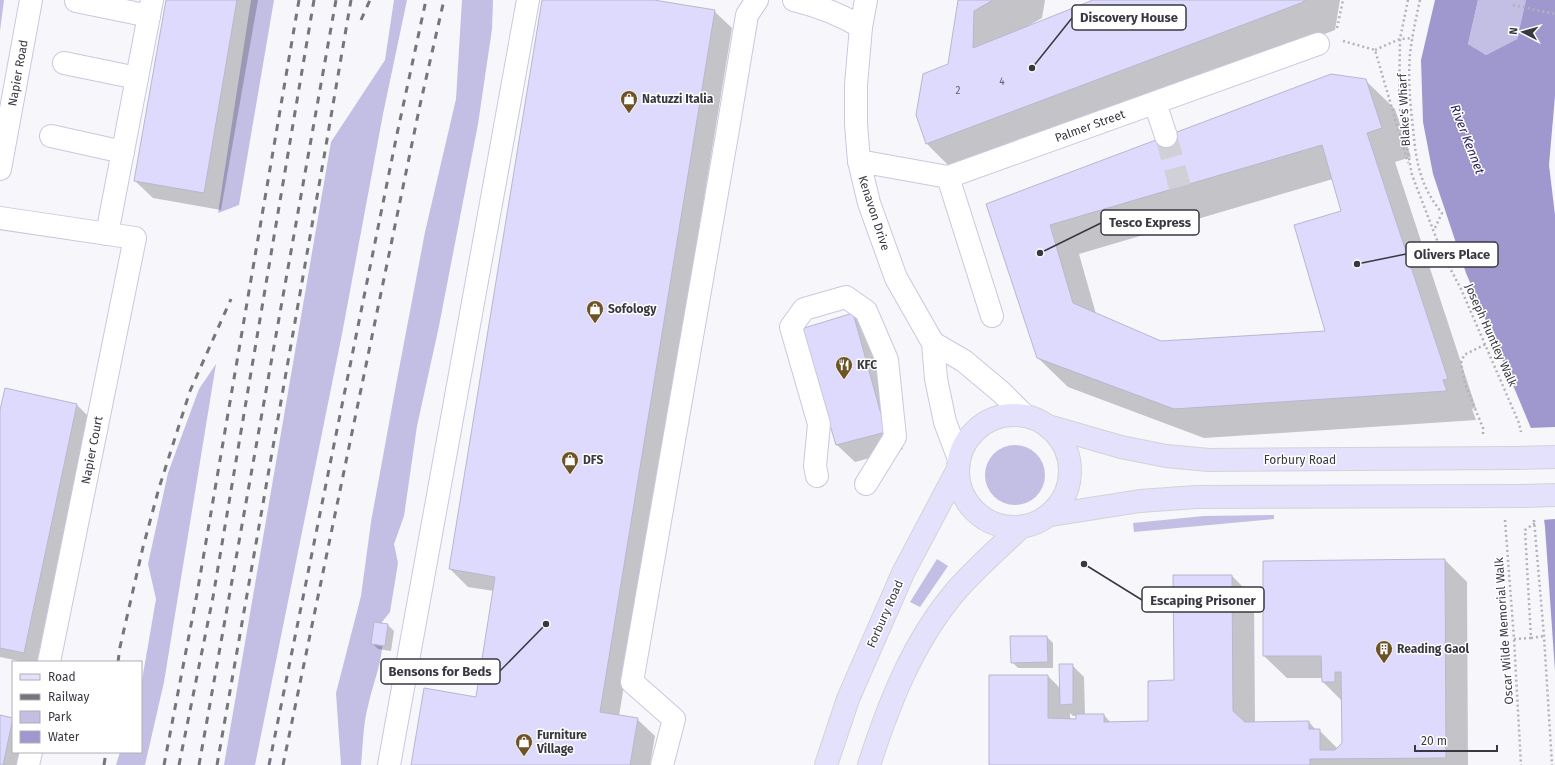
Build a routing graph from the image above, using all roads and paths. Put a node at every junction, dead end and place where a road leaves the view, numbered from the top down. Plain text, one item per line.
1 (31, 0) edge
2 (528, 0) edge
3 (757, 0) edge
4 (794, 0) edge
5 (866, 0) edge
6 (1408, 0) edge
7 (1420, 0) edge
8 (76, 1) edge
9 (1513, 5) dead end
10 (150, 8) edge
11 (1555, 14) edge
12 (861, 27) junction
13 (1413, 38) junction
14 (1400, 39) junction
15 (1342, 41) dead end
16 (1318, 44) dead end
17 (1375, 50) junction
18 (64, 63) dead end
19 (137, 78) junction
20 (1155, 103) junction
21 (51, 136) dead end
22 (1166, 136) tunnel mouth
23 (123, 152) junction
24 (859, 161) junction
25 (0, 169) edge
26 (1412, 175) junction
27 (948, 177) junction
28 (0, 218) edge
29 (1434, 230) junction
30 (107, 234) junction
31 (992, 316) dead end
32 (933, 343) junction
33 (1486, 344) junction
34 (1025, 416) junction
35 (1520, 422) dead end
36 (1048, 426) junction
37 (1555, 457) edge
38 (1485, 458) junction
39 (959, 464) junction
40 (817, 476) dead end
41 (866, 484) dead end
42 (1555, 495) edge
43 (1512, 496) junction
44 (1051, 514) junction
45 (1020, 528) junction
46 (1544, 636) junction
47 (1531, 638) junction
48 (1514, 639) junction
49 (49, 661) edge
50 (31, 753) edge
51 (28, 765) edge
52 (389, 765) edge
53 (662, 765) edge
54 (826, 765) edge
55 (869, 765) edge
56 (1522, 765) edge
57 (1552, 765) edge

1 - 25 street, Napier Road
2 - 52 street
3 - 53 street
4 - 12 street
5 - 12 street, Kenavon Drive
6 - 14 path, Joseph Huntley Walk
7 - 13 path, Blake's Wharf
8 - 10 street
9 - 11 path
10 - 19 street
12 - 24 street, Kenavon Drive
13 - 14 path
13 - 29 path, Blake's Wharf
14 - 17 path
14 - 26 path, Joseph Huntley Walk
15 - 17 path
16 - 20 street, Palmer Street
17 - 26 path
18 - 19 street
19 - 23 street
20 - 22 street
20 - 27 street, Palmer Street
21 - 23 street
23 - 30 street
24 - 27 street, Palmer Street
24 - 32 street, Kenavon Drive
26 - 29 path, Joseph Huntley Walk
27 - 31 street
28 - 30 street
29 - 33 path, Joseph Huntley Walk
30 - 49 street, Napier Court
32 - 34 street
32 - 39 street, Kenavon Drive
33 - 35 path, Joseph Huntley Walk
33 - 38 path
34 - 36 main road
34 - 39 main road
36 - 38 main road, Forbury Road
36 - 44 main road
37 - 38 main road, Forbury Road, bridge
39 - 45 main road
39 - 54 main road, Forbury Road
40 - 41 street
42 - 43 main road, bridge
43 - 44 main road
43 - 48 path, Oscar Wilde Memorial Walk
44 - 45 main road
45 - 55 main road
46 - 47 path
46 - 47 path
46 - 57 path
47 - 48 path
48 - 56 path, Oscar Wilde Memorial Walk
50 - 51 street

